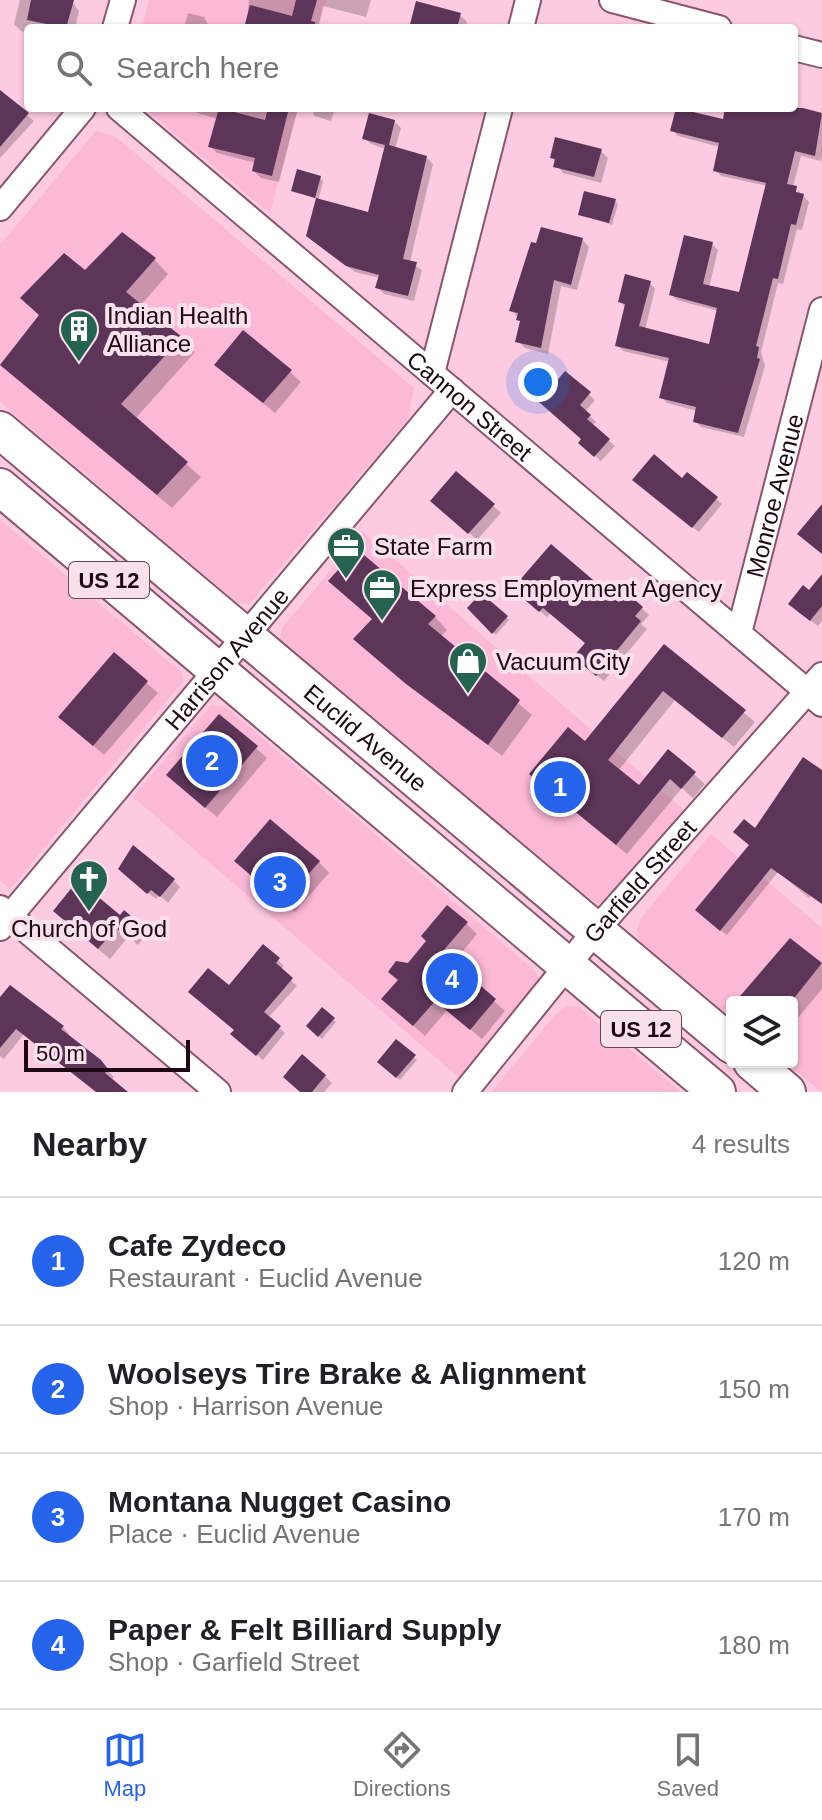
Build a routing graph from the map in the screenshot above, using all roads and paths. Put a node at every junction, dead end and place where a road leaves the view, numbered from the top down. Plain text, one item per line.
1 (123, 0) edge
2 (528, 0) edge
3 (612, 0) edge
4 (116, 24) edge
5 (522, 24) edge
6 (704, 24) edge
7 (798, 49) edge
8 (822, 55) edge
9 (80, 112) edge
10 (124, 112) edge
11 (499, 112) edge
12 (0, 208) edge
13 (822, 310) edge
14 (432, 373) junction
15 (452, 390) junction
16 (0, 430) edge
17 (0, 487) edge
18 (739, 633) junction
19 (247, 637) junction
20 (217, 671) junction
21 (817, 691) edge
22 (3, 917) edge
23 (596, 930) junction
24 (566, 965) junction
25 (726, 1040) edge
26 (759, 1068) edge
27 (218, 1092) edge
28 (465, 1092) edge
29 (717, 1092) edge
30 (787, 1092) edge

1 - 4 street
2 - 5 street
3 - 6 street
7 - 8 street
9 - 12 street
10 - 14 street, Cannon Street
11 - 14 street
13 - 18 street, Monroe Avenue
14 - 15 street, Cannon Street
15 - 18 street, Cannon Street
15 - 19 street, Harrison Avenue
16 - 19 highway, Euclid Avenue / US 12
17 - 20 highway, Euclid Avenue / US 12
18 - 21 street, Cannon Street
19 - 20 street, Harrison Avenue
19 - 23 highway, Euclid Avenue / US 12
20 - 22 street, Harrison Avenue
20 - 24 highway, Euclid Avenue / US 12
21 - 23 street, Garfield Street
22 - 27 street
23 - 24 street, Garfield Street
23 - 25 highway, Euclid Avenue / US 12
24 - 28 street, Garfield Street
24 - 29 highway, Euclid Avenue / US 12
26 - 30 highway

